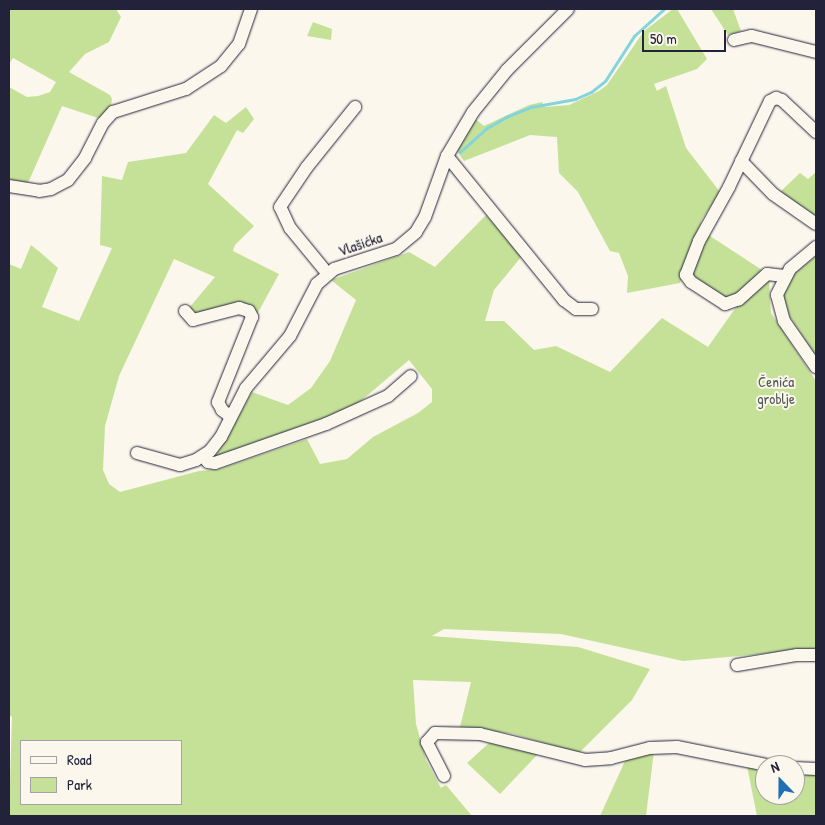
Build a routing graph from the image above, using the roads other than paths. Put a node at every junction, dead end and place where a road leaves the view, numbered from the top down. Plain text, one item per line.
1 (251, 9) edge
2 (568, 9) edge
3 (734, 40) dead end
4 (816, 52) edge
5 (355, 107) dead end
6 (816, 132) edge
7 (448, 156) junction
8 (742, 161) junction
9 (9, 186) edge
10 (816, 224) edge
11 (816, 247) edge
12 (327, 273) junction
13 (784, 276) junction
14 (592, 309) dead end
15 (185, 311) dead end
16 (816, 367) edge
17 (411, 376) dead end
18 (230, 417) junction
19 (137, 453) dead end
20 (203, 456) junction
21 (816, 655) edge
22 (737, 665) dead end
23 (755, 763) edge
24 (444, 776) dead end

1 - 9 street
2 - 7 street, Vlašićka
3 - 4 street
5 - 12 street
6 - 8 street
7 - 12 street, Vlašićka
7 - 14 street
8 - 10 street
8 - 13 street
11 - 13 street
12 - 18 street, Vlašićka
13 - 16 street
15 - 18 street
17 - 20 street
18 - 20 street, Vlašićka
19 - 20 street, Vlašićka
21 - 22 street
23 - 24 street

